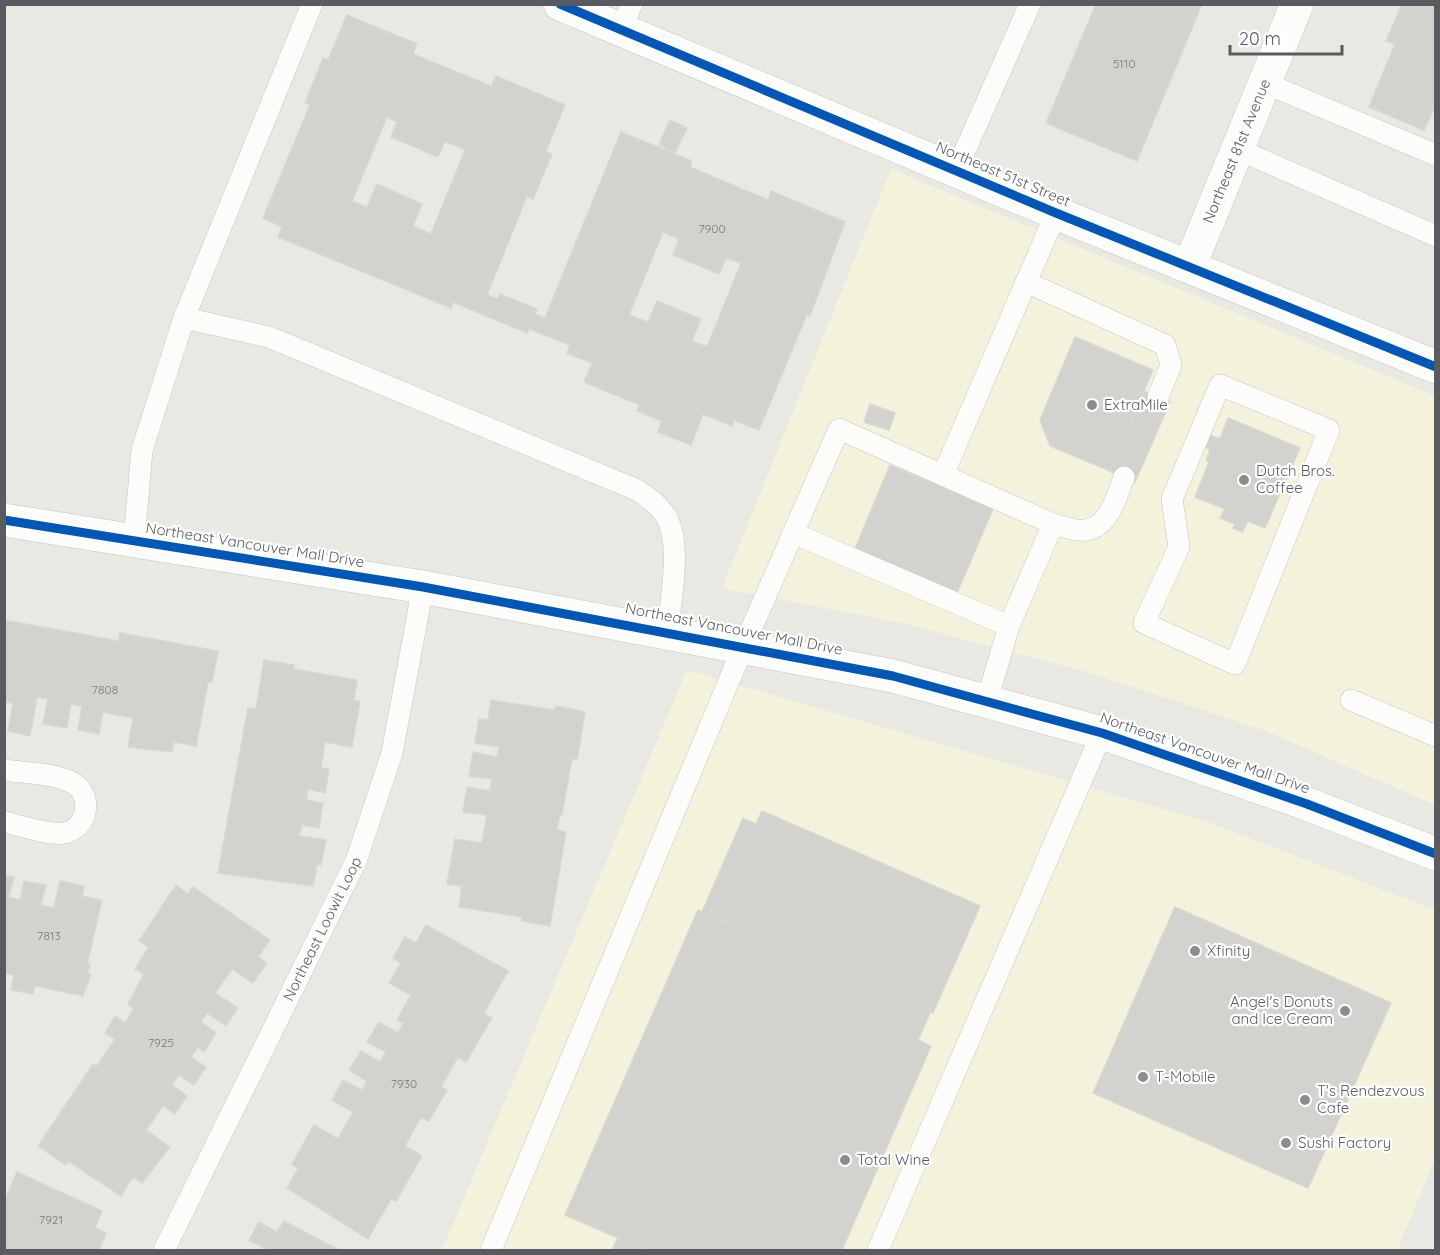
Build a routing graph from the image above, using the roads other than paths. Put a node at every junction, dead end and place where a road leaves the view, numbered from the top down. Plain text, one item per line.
1 (312, 4) edge
2 (560, 4) edge
3 (1030, 4) edge
4 (1297, 4) edge
5 (626, 17) edge
6 (1265, 83) junction
7 (1238, 149) junction
8 (1436, 155) edge
9 (956, 171) junction
10 (1056, 213) junction
11 (1436, 236) edge
12 (1190, 265) junction
13 (1026, 282) junction
14 (184, 318) junction
15 (1436, 367) edge
16 (1158, 397) dead end
17 (943, 476) junction
18 (1124, 477) dead end
19 (4, 520) edge
20 (1053, 524) junction
21 (793, 533) junction
22 (134, 541) junction
23 (423, 587) junction
24 (1144, 623) joint
25 (1009, 626) junction
26 (668, 631) junction
27 (744, 645) junction
28 (987, 700) junction
29 (1351, 700) dead end
30 (1102, 733) junction
31 (1436, 736) edge
32 (4, 770) edge
33 (4, 822) edge
34 (1436, 854) edge
35 (164, 1251) edge
36 (491, 1251) edge
37 (878, 1251) edge

1 - 14 lane
2 - 5 main road, Northeast 51st Street
3 - 9 lane
4 - 6 main road, Northeast 81st Avenue
5 - 9 main road, Northeast 51st Street
6 - 7 main road, Northeast 81st Avenue
6 - 8 lane
7 - 11 lane
7 - 12 main road, Northeast 81st Avenue
9 - 10 main road, Northeast 51st Street
10 - 12 main road, Northeast 51st Street
10 - 13 lane
12 - 15 main road, Northeast 51st Street
13 - 16 lane
13 - 17 lane
14 - 22 lane
14 - 26 lane
17 - 20 lane
17 - 21 lane
18 - 20 lane
19 - 22 main road, Northeast Vancouver Mall Drive
20 - 25 lane
21 - 25 lane
21 - 27 lane
22 - 23 main road, Northeast Vancouver Mall Drive
23 - 26 main road, Northeast Vancouver Mall Drive
23 - 35 lane, Northeast Loowit Loop
24 - 24 lane
25 - 28 lane
26 - 27 main road, Northeast Vancouver Mall Drive
27 - 28 main road, Northeast Vancouver Mall Drive
27 - 36 lane
28 - 30 main road, Northeast Vancouver Mall Drive
29 - 31 lane
30 - 34 main road, Northeast Vancouver Mall Drive
30 - 37 lane
32 - 33 lane

